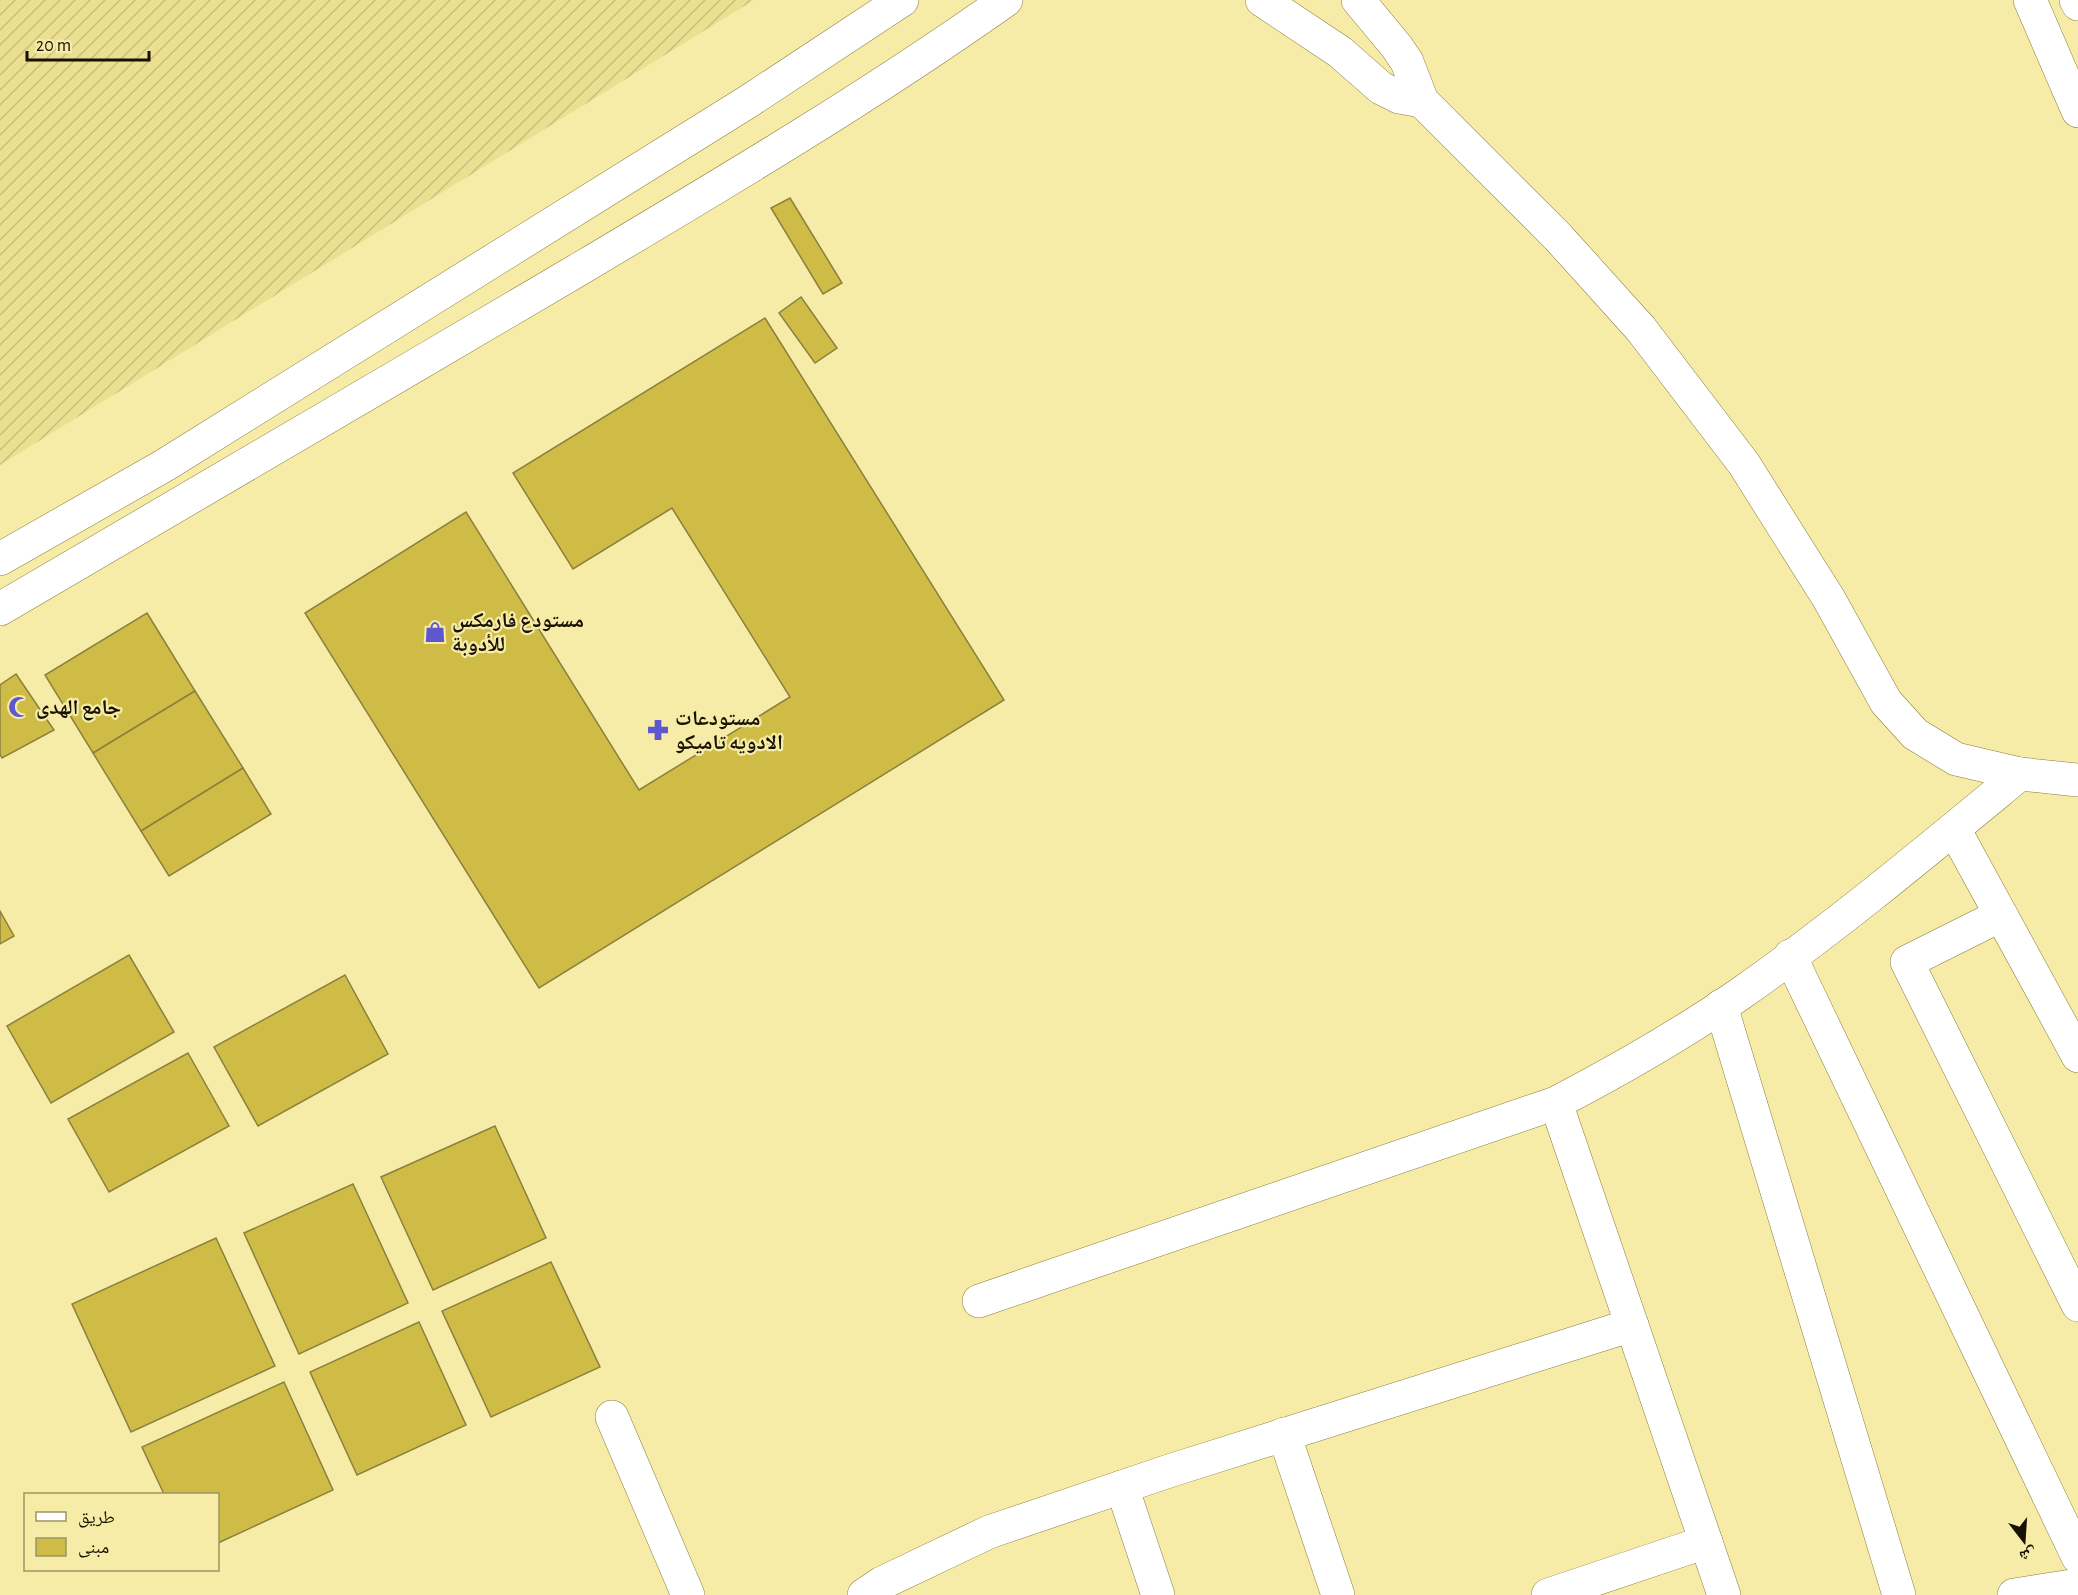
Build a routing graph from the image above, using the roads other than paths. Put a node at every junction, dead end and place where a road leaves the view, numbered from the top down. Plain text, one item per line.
1 (902, 0) edge
2 (1006, 0) edge
3 (1262, 0) edge
4 (1358, 0) edge
5 (2030, 0) edge
6 (2076, 0) edge
7 (2078, 4) edge
8 (1422, 100) junction
9 (2078, 111) edge
10 (432, 298) junction
11 (458, 341) junction
12 (0, 559) edge
13 (0, 609) edge
14 (2020, 774) junction
15 (2078, 780) edge
16 (1954, 829) junction
17 (2001, 915) junction
18 (1790, 956) junction
19 (1720, 1006) junction
20 (2078, 1056) edge
21 (1556, 1103) junction
22 (979, 1302) dead end
23 (2078, 1305) edge
24 (1632, 1325) junction
25 (612, 1417) dead end
26 (1284, 1434) junction
27 (1122, 1487) junction
28 (1706, 1542) junction
29 (2078, 1557) edge
30 (1618, 1584) edge
31 (2078, 1585) edge
32 (878, 1591) edge
33 (688, 1595) edge
34 (1158, 1595) edge
35 (1338, 1595) edge
36 (1548, 1595) edge
37 (1724, 1595) edge
38 (1899, 1595) edge
39 (2014, 1595) edge

1 - 10 street
2 - 11 street
3 - 8 street
4 - 8 street
5 - 9 street
6 - 7 street
8 - 14 street
10 - 11 street
10 - 12 street
11 - 13 street
14 - 15 street
14 - 16 street
16 - 17 street
16 - 18 street
17 - 20 street
17 - 23 street
18 - 19 street
18 - 29 street
19 - 21 street
19 - 38 street
21 - 22 street
21 - 24 street
24 - 26 street
24 - 28 street
25 - 33 street
26 - 27 street
26 - 35 street
27 - 32 street
27 - 34 street
28 - 30 street
28 - 37 street
30 - 36 street
31 - 39 street

